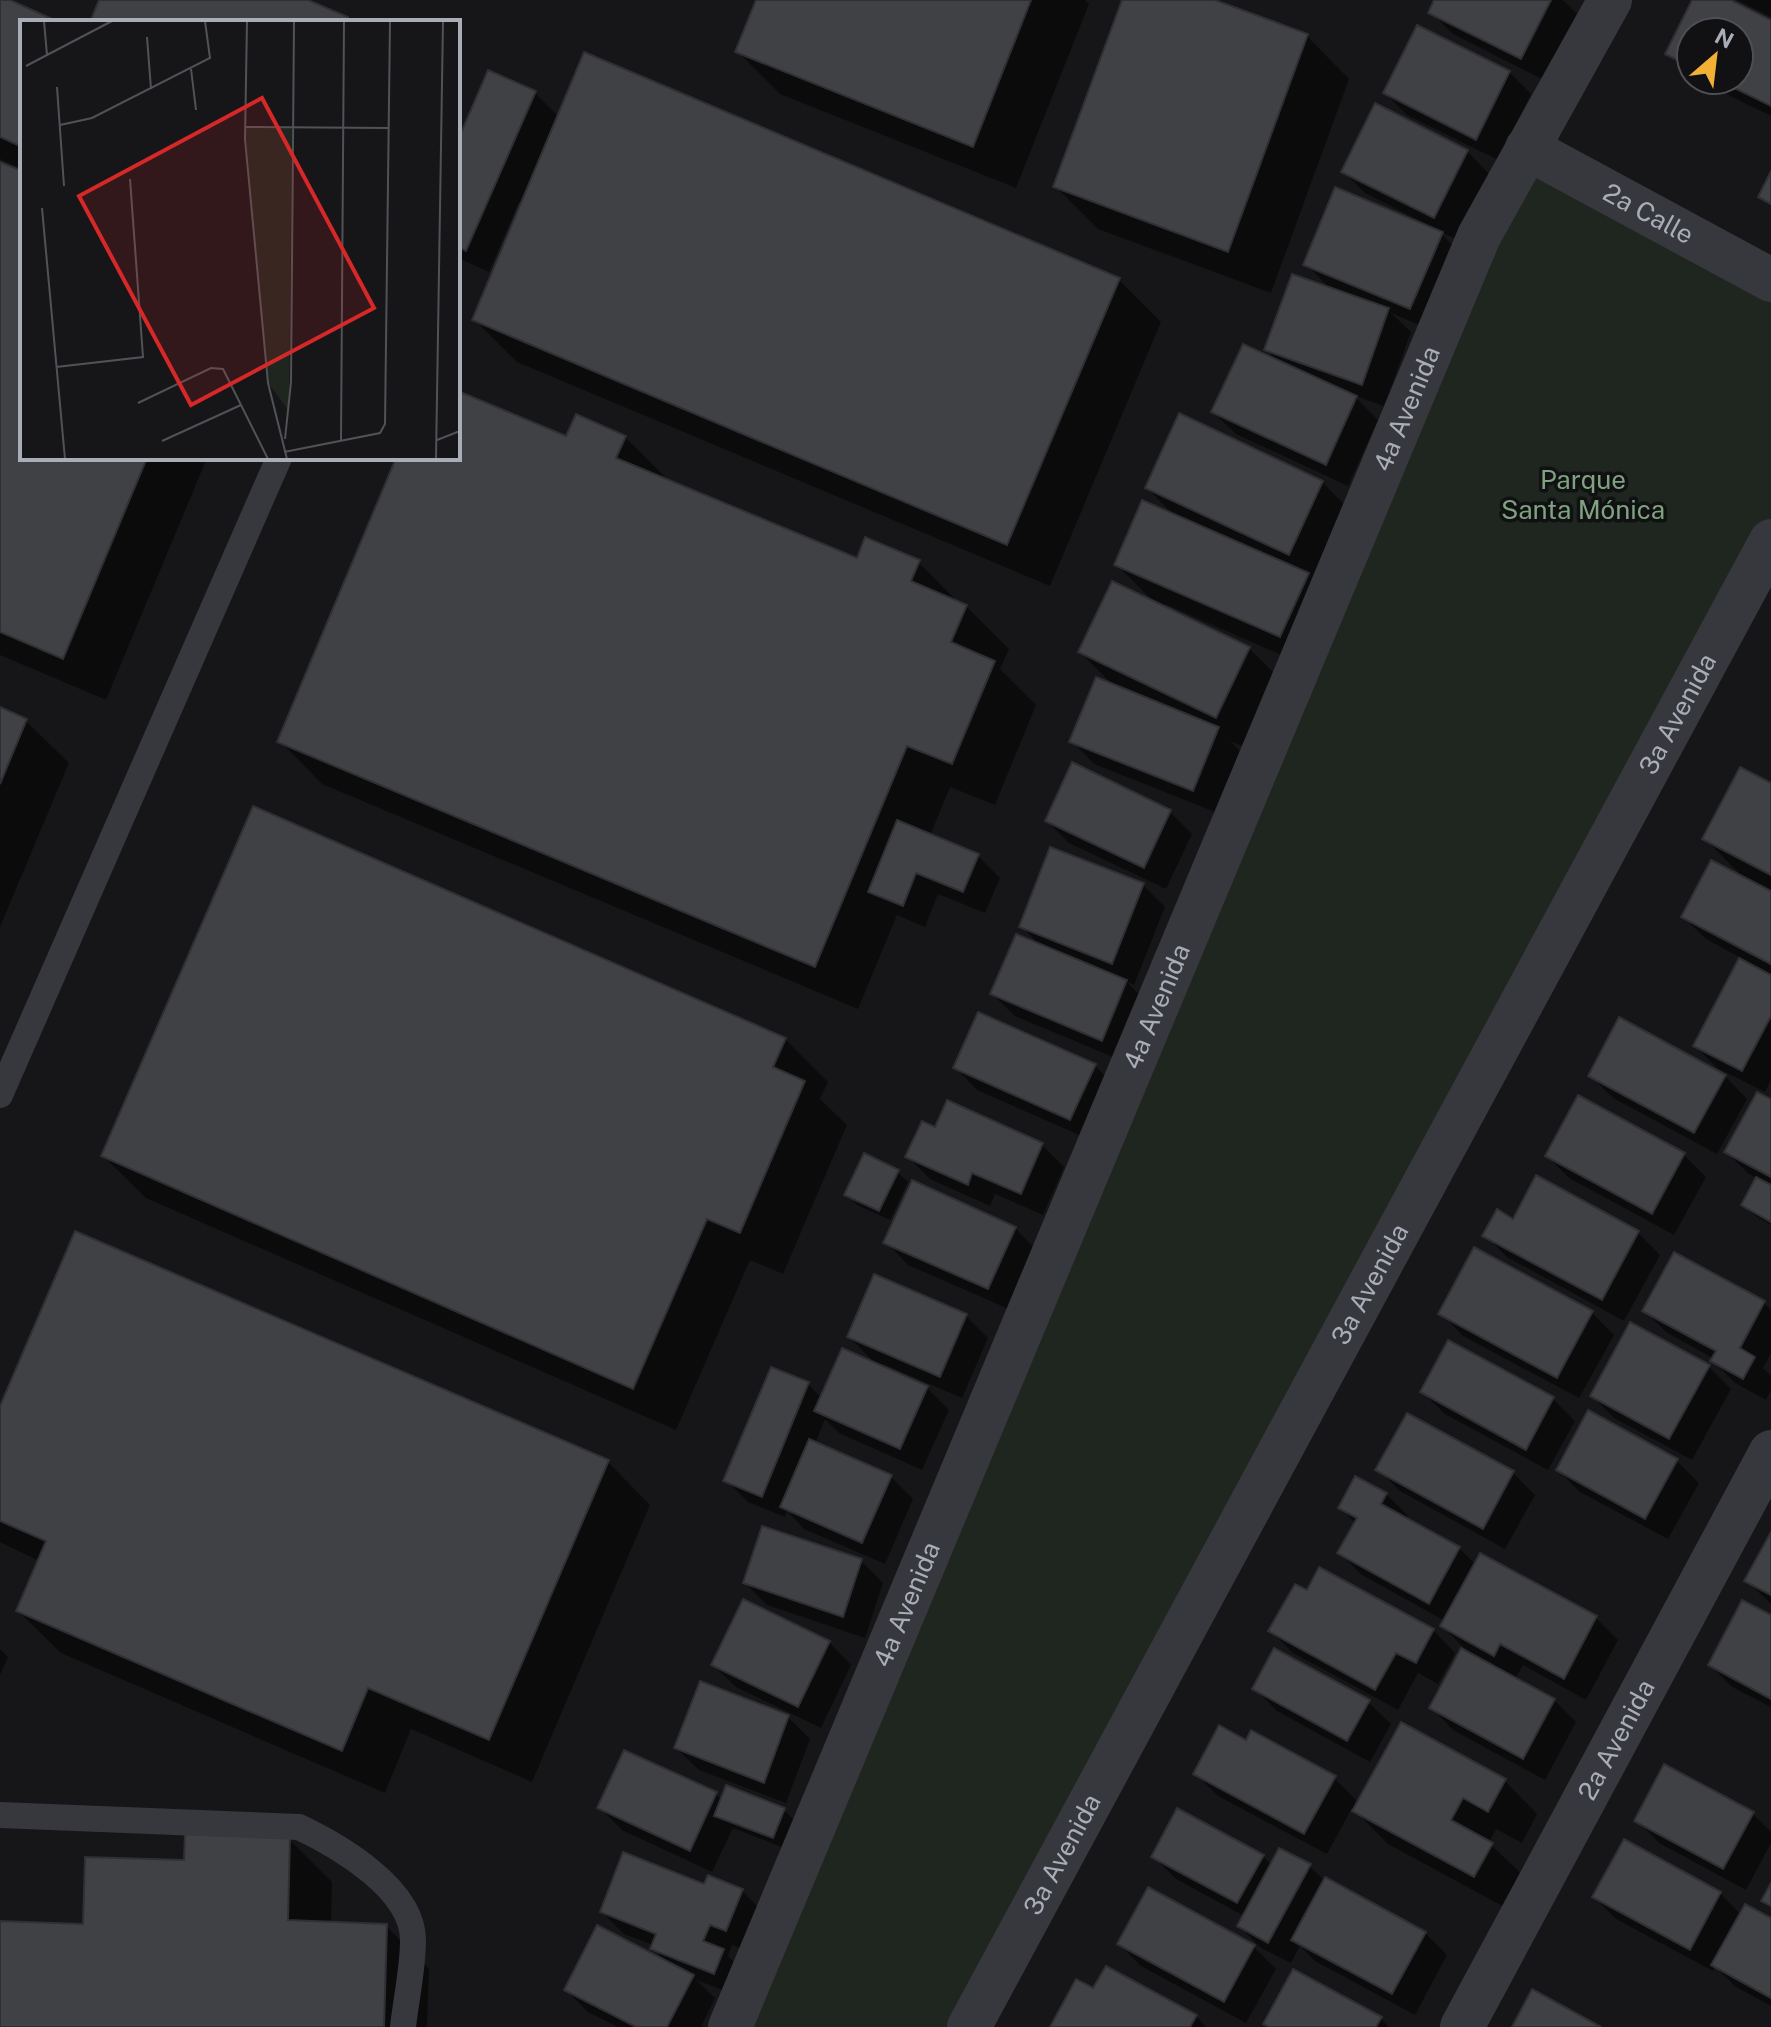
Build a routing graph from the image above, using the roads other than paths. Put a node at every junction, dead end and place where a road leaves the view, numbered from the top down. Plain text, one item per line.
1 (1610, 0) edge
2 (1527, 148) junction
3 (1771, 280) edge
4 (278, 460) edge
5 (1771, 541) edge
6 (0, 1095) edge
7 (1771, 1452) edge
8 (0, 1815) edge
9 (403, 2027) edge
10 (730, 2027) edge
11 (969, 2027) edge
12 (1462, 2027) edge

1 - 2 street, 4a Avenida
2 - 3 street, 2a Calle
2 - 10 street, 4a Avenida
4 - 6 lane
5 - 11 street, 3a Avenida
7 - 12 street, 2a Avenida
8 - 9 lane

